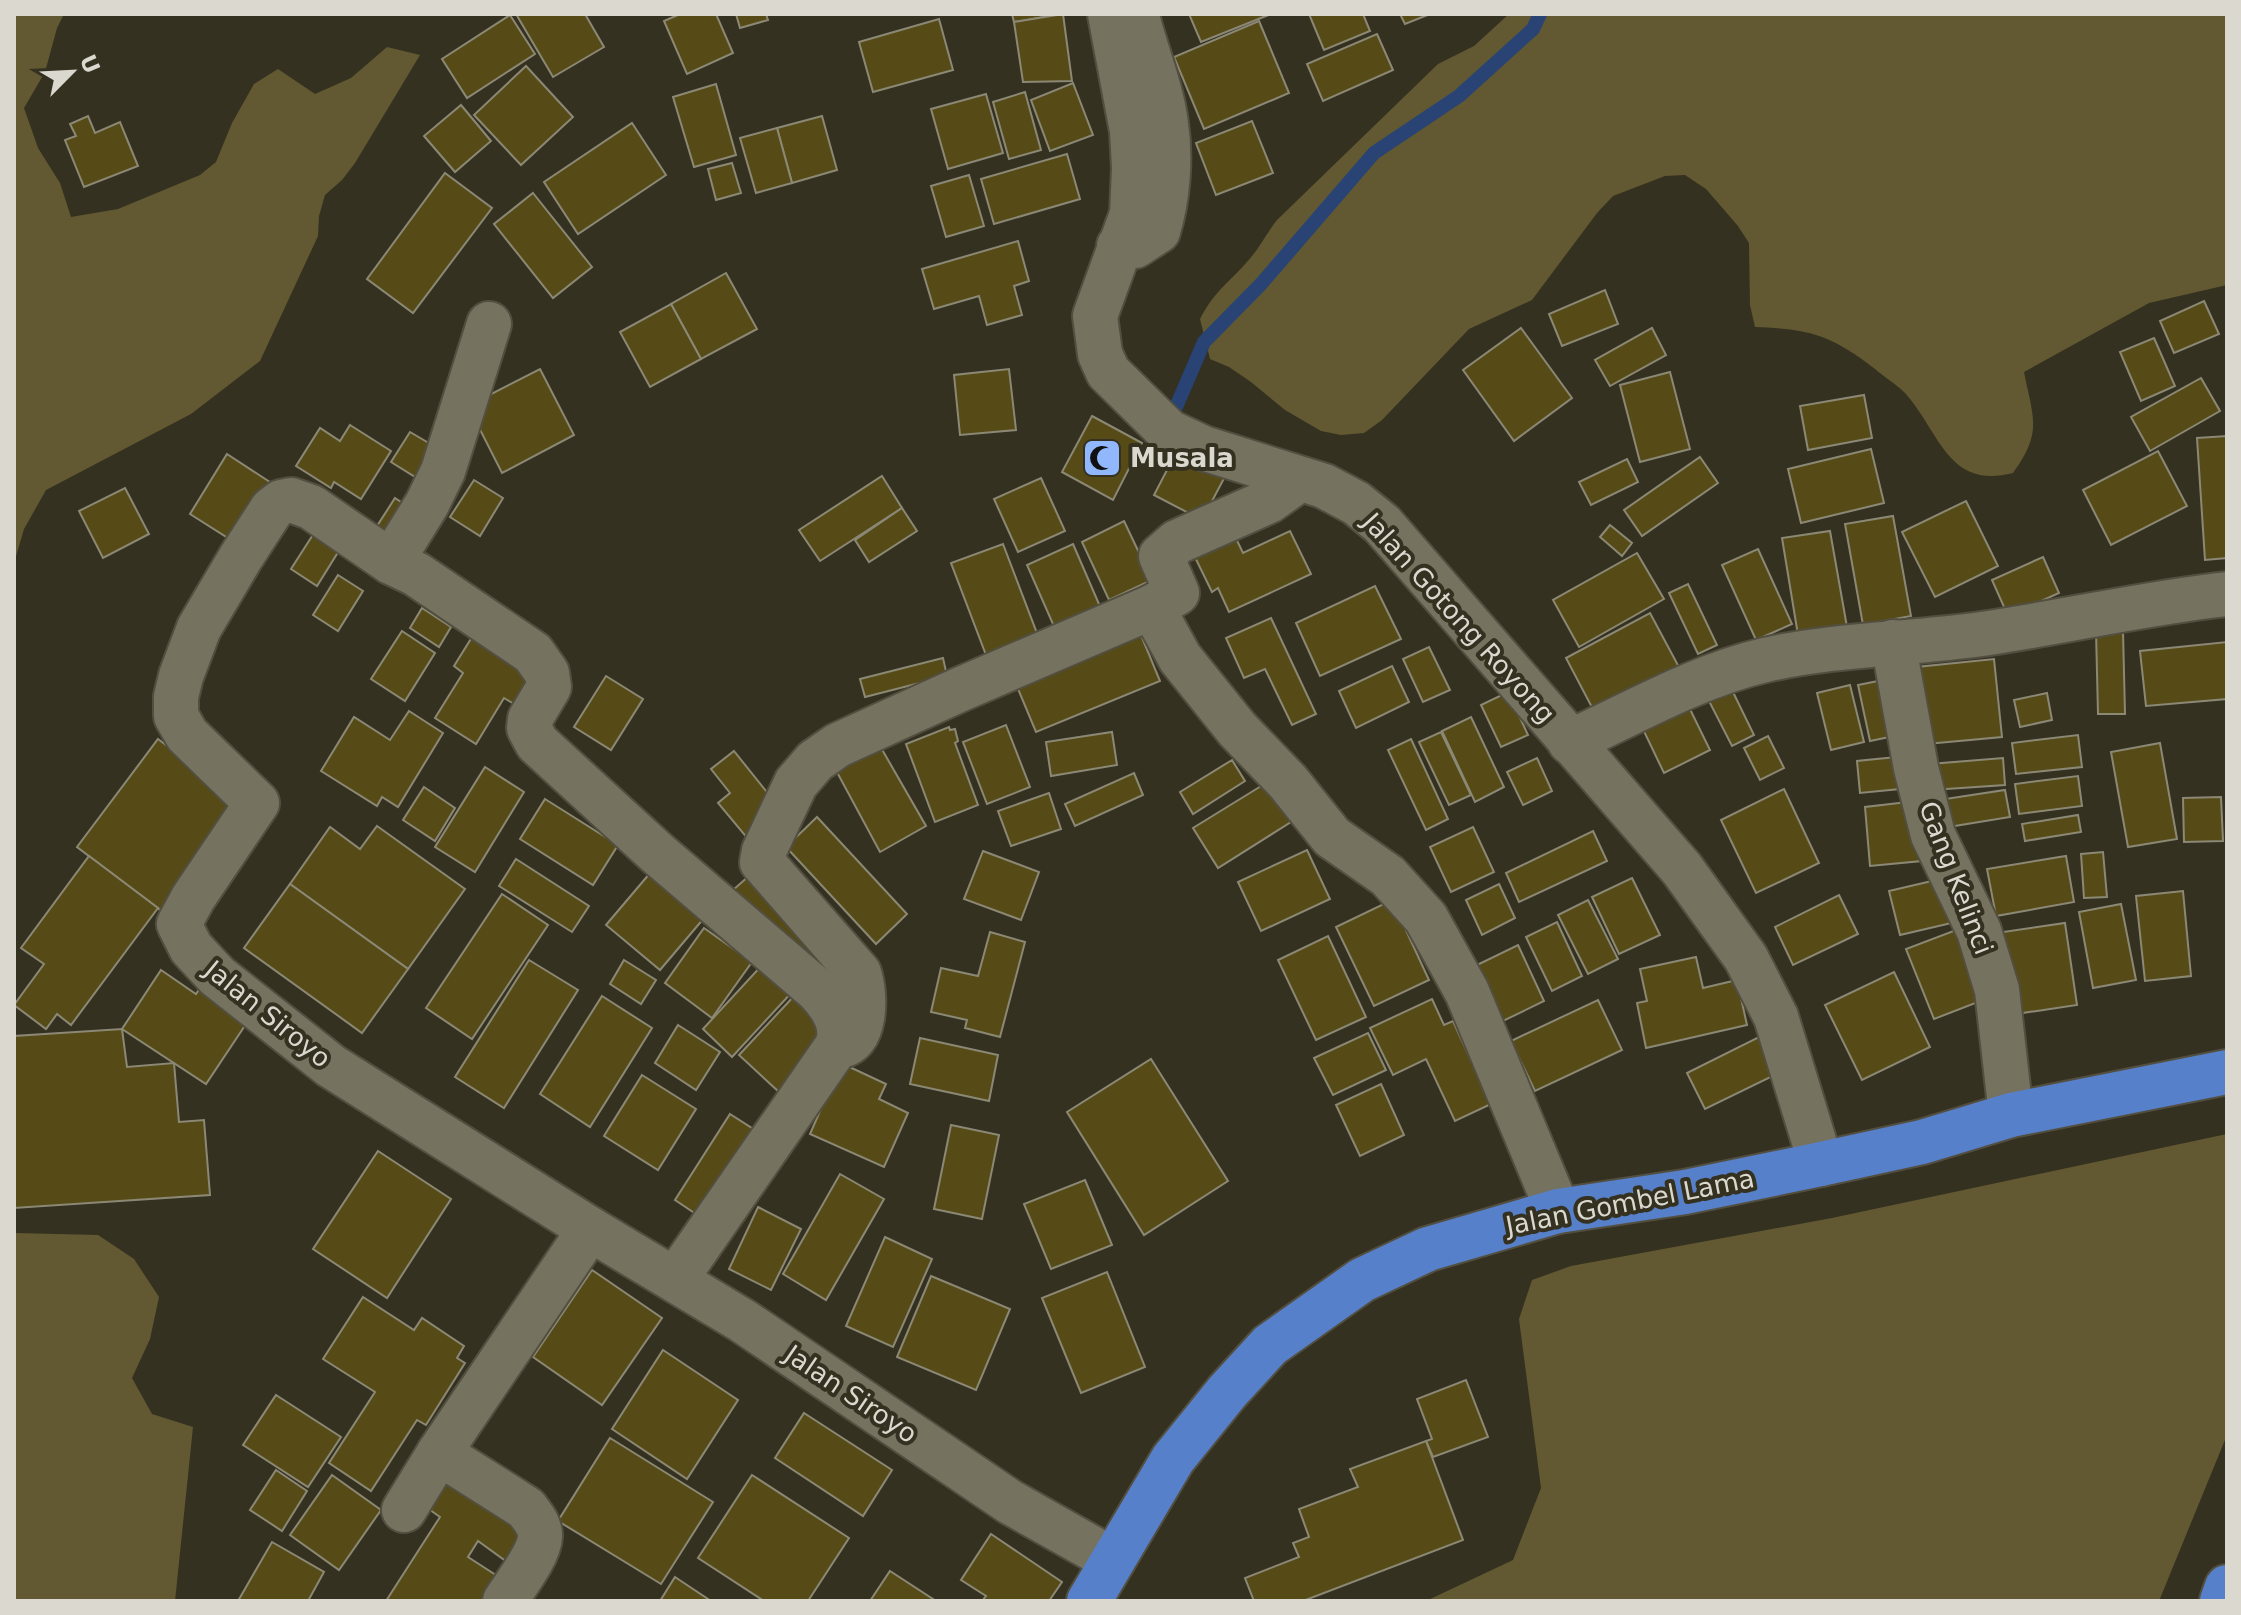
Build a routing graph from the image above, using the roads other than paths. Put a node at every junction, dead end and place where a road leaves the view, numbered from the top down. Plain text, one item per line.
1 (1124, 17) edge
2 (489, 324) dead end
3 (1300, 479) junction
4 (391, 562) junction
5 (2227, 594) edge
6 (1152, 607) junction
7 (1893, 642) junction
8 (1570, 742) junction
9 (837, 1046) junction
10 (2227, 1072) edge
11 (2011, 1115) junction
12 (1821, 1164) junction
13 (1558, 1211) junction
14 (590, 1229) junction
15 (675, 1280) junction
16 (439, 1453) junction
17 (404, 1510) dead end
18 (1113, 1560) junction
19 (2227, 1587) edge
20 (505, 1601) edge
21 (1089, 1601) edge
22 (2222, 1601) edge

1 - 3 street, Jalan Gotong Royong
2 - 4 street
3 - 6 street
3 - 8 street, Jalan Gotong Royong
4 - 9 street
4 - 14 street, Jalan Siroyo
5 - 7 street
6 - 9 street
6 - 13 street
7 - 8 street
7 - 11 street, Gang Kelinci
8 - 12 street, Jalan Gotong Royong
9 - 15 street
10 - 11 highway, Jalan Gombel Lama
11 - 12 highway, Jalan Gombel Lama
12 - 13 highway, Jalan Gombel Lama
13 - 18 highway, Jalan Gombel Lama
14 - 15 street, Jalan Siroyo
14 - 16 street
15 - 18 street, Jalan Siroyo
16 - 17 street
16 - 20 street
18 - 21 highway, Jalan Gombel Lama
19 - 22 highway

